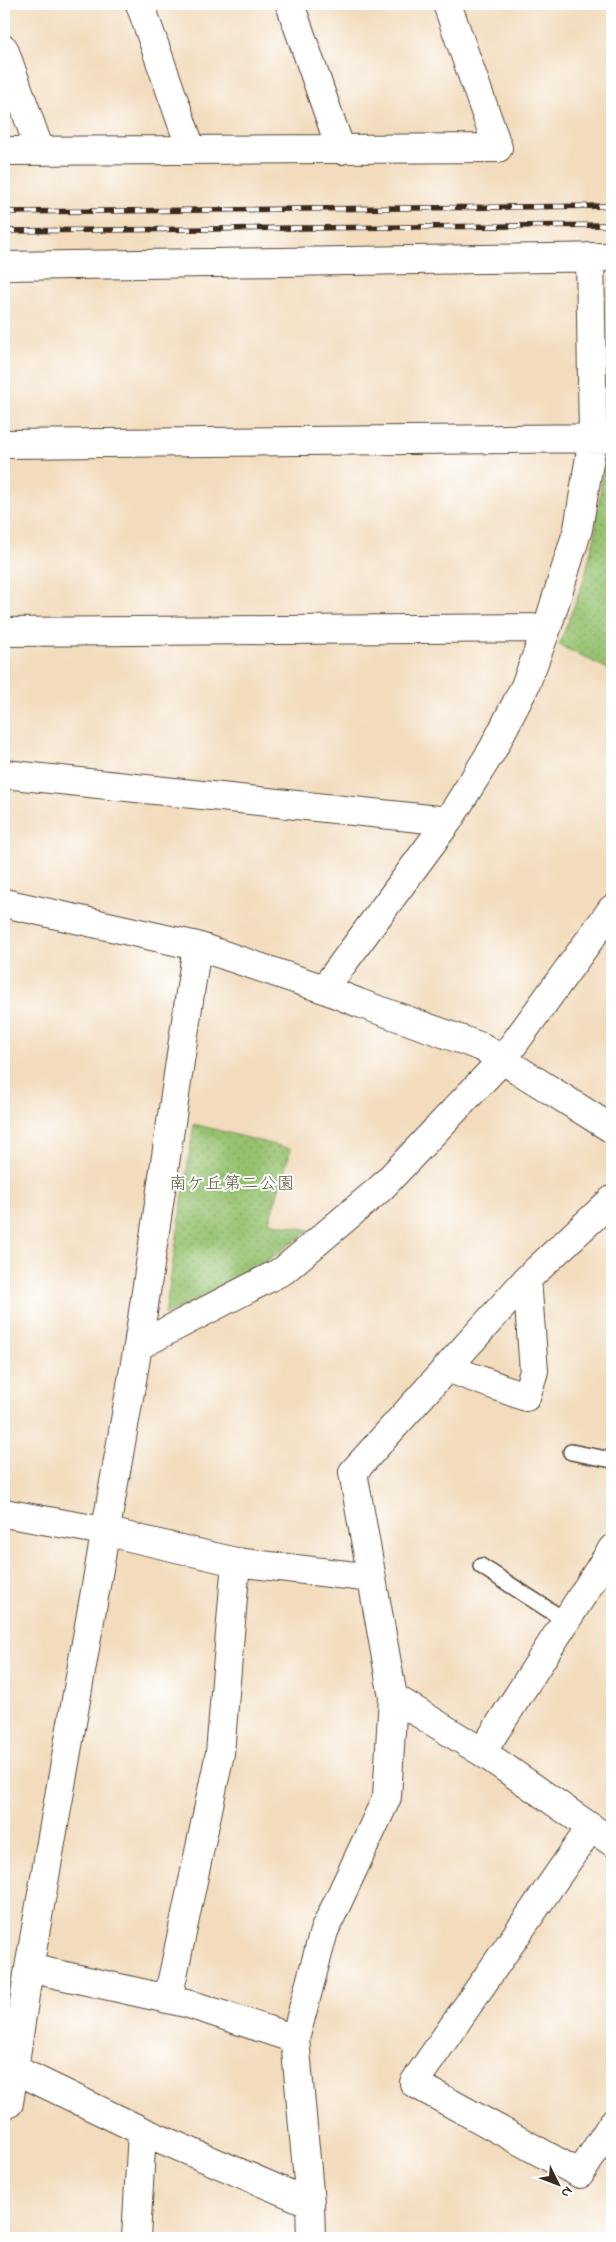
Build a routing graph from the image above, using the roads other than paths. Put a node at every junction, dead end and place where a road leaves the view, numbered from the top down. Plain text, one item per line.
1 (140, 4) edge
2 (290, 4) edge
3 (447, 4) edge
4 (4, 48) edge
5 (191, 149) junction
6 (40, 150) junction
7 (341, 150) junction
8 (4, 151) edge
9 (601, 257) edge
10 (4, 266) edge
11 (602, 438) edge
12 (4, 444) edge
13 (547, 628) junction
14 (4, 632) edge
15 (4, 774) edge
16 (448, 821) junction
17 (4, 902) edge
18 (612, 909) edge
19 (197, 946) junction
20 (324, 989) junction
21 (503, 1059) junction
22 (612, 1129) edge
23 (612, 1200) edge
24 (528, 1279) junction
25 (138, 1346) junction
26 (447, 1368) junction
27 (572, 1452) dead end
28 (612, 1460) edge
29 (4, 1513) edge
30 (104, 1531) junction
31 (612, 1549) edge
32 (236, 1562) junction
33 (481, 1566) dead end
34 (372, 1578) junction
35 (566, 1621) junction
36 (394, 1697) junction
37 (482, 1752) junction
38 (602, 1835) edge
39 (29, 1968) junction
40 (168, 1999) junction
41 (295, 2039) junction
42 (14, 2069) junction
43 (4, 2102) edge
44 (612, 2124) edge
45 (142, 2130) junction
46 (310, 2203) junction
47 (136, 2238) edge
48 (311, 2238) edge

1 - 5 street
2 - 7 street
3 - 7 street
4 - 6 street
5 - 6 street
5 - 7 street
6 - 8 street
9 - 10 street
9 - 11 street
11 - 12 street
11 - 13 street
13 - 14 street
13 - 16 street
15 - 16 street
16 - 20 street
17 - 19 street
18 - 21 street
19 - 20 street
19 - 25 street
20 - 21 street
21 - 22 street
21 - 25 street
23 - 24 street
24 - 26 street
24 - 26 street
25 - 30 street
26 - 34 street
27 - 28 lane
29 - 30 street
30 - 32 street
30 - 39 street
31 - 35 street
32 - 34 street
32 - 40 street
33 - 35 lane
34 - 36 street
35 - 37 street
36 - 37 street
36 - 41 street
37 - 38 street
38 - 44 street
39 - 40 street
39 - 42 street
40 - 41 street
41 - 46 street
42 - 43 street
42 - 45 street
45 - 46 street
45 - 47 street
46 - 48 street

